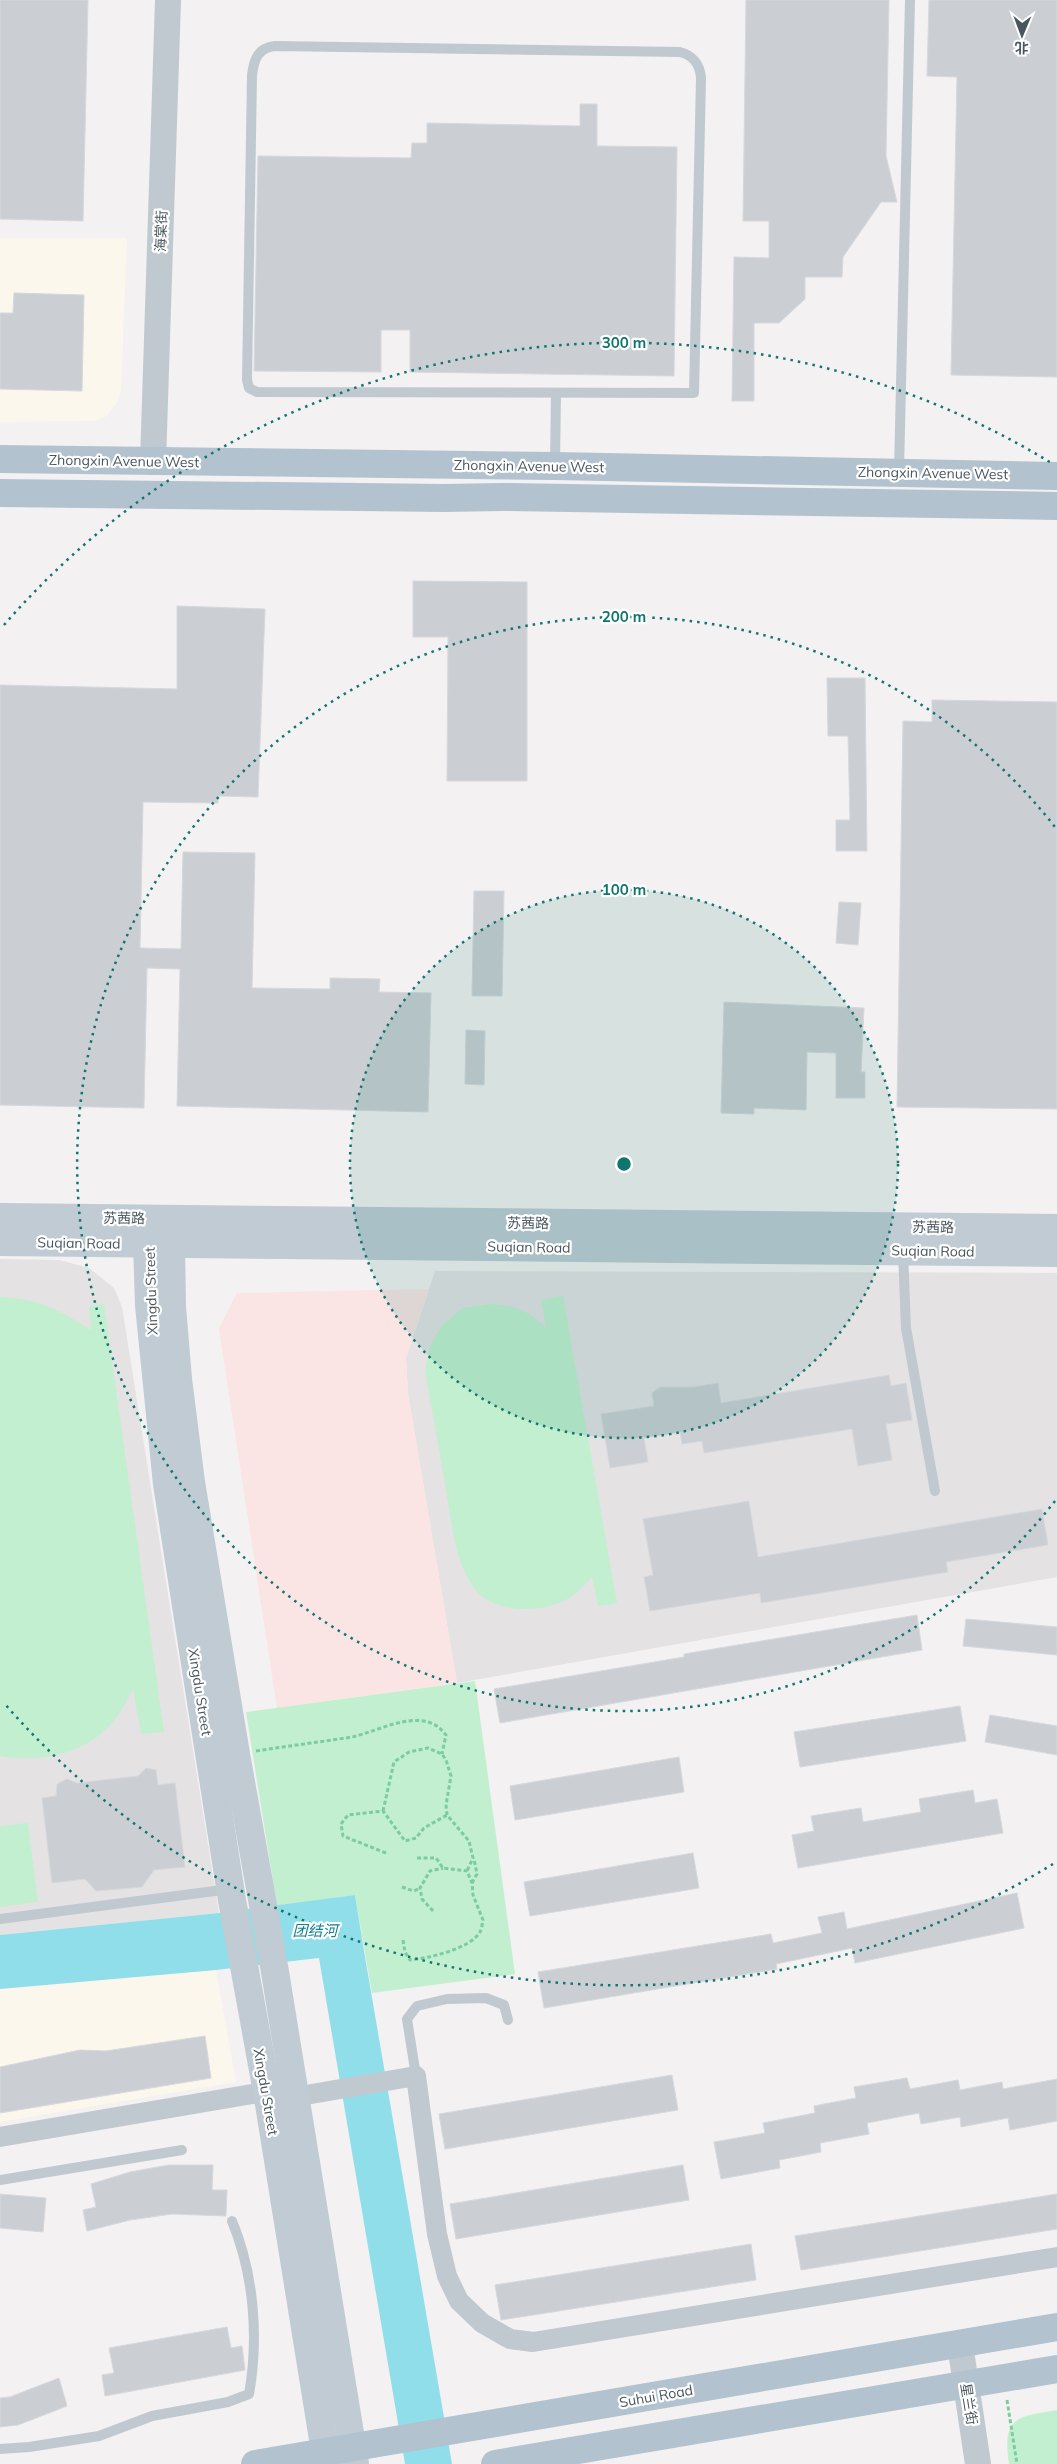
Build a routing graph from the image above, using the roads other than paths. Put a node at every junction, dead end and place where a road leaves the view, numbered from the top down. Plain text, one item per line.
1 (168, 0) edge
2 (910, 0) edge
3 (556, 393) junction
4 (0, 459) edge
5 (153, 462) junction
6 (555, 466) junction
7 (899, 472) junction
8 (1057, 476) edge
9 (0, 494) edge
10 (1057, 506) edge
11 (0, 1217) edge
12 (159, 1219) junction
13 (1057, 1228) edge
14 (0, 1242) edge
15 (159, 1244) junction
16 (903, 1251) junction
17 (1057, 1253) edge
18 (935, 1491) dead end
19 (231, 1894) junction
20 (0, 1919) edge
21 (508, 2020) dead end
22 (416, 2076) junction
23 (284, 2092) junction
24 (0, 2137) edge
25 (182, 2150) dead end
26 (0, 2180) edge
27 (232, 2221) dead end
28 (1057, 2257) edge
29 (1057, 2328) edge
30 (960, 2344) junction
31 (1057, 2369) edge
32 (966, 2385) junction
33 (0, 2449) edge
34 (353, 2456) edge
35 (326, 2458) edge
36 (255, 2464) edge
37 (495, 2464) edge
38 (978, 2464) edge

1 - 5 street, 海棠街
2 - 7 lane
3 - 3 lane
3 - 6 lane
4 - 5 main road, Zhongxin Avenue West
5 - 6 main road, Zhongxin Avenue West
6 - 7 main road, Zhongxin Avenue West
7 - 8 main road, Zhongxin Avenue West
9 - 10 main road
11 - 12 main road, 苏茜路
12 - 13 main road, 苏茜路
12 - 15 main road, Xingdu Street
14 - 15 main road, Suqian Road
15 - 16 main road, Suqian Road
15 - 19 main road, Xingdu Street
15 - 23 main road, Xingdu Street
16 - 17 main road, Suqian Road
16 - 18 lane
19 - 20 lane
19 - 23 main road, Xingdu Street
21 - 22 lane
22 - 23 street
22 - 28 street
23 - 24 street
23 - 34 main road, Xingdu Street
23 - 35 main road, Xingdu Street
25 - 26 lane
27 - 33 lane
29 - 30 main road, Suhui Road
30 - 32 street, 星兰街
30 - 34 main road, Suhui Road
31 - 32 main road
32 - 37 main road
32 - 38 street, 星兰街
34 - 35 main road, Suhui Road
35 - 36 main road, Suhui Road

